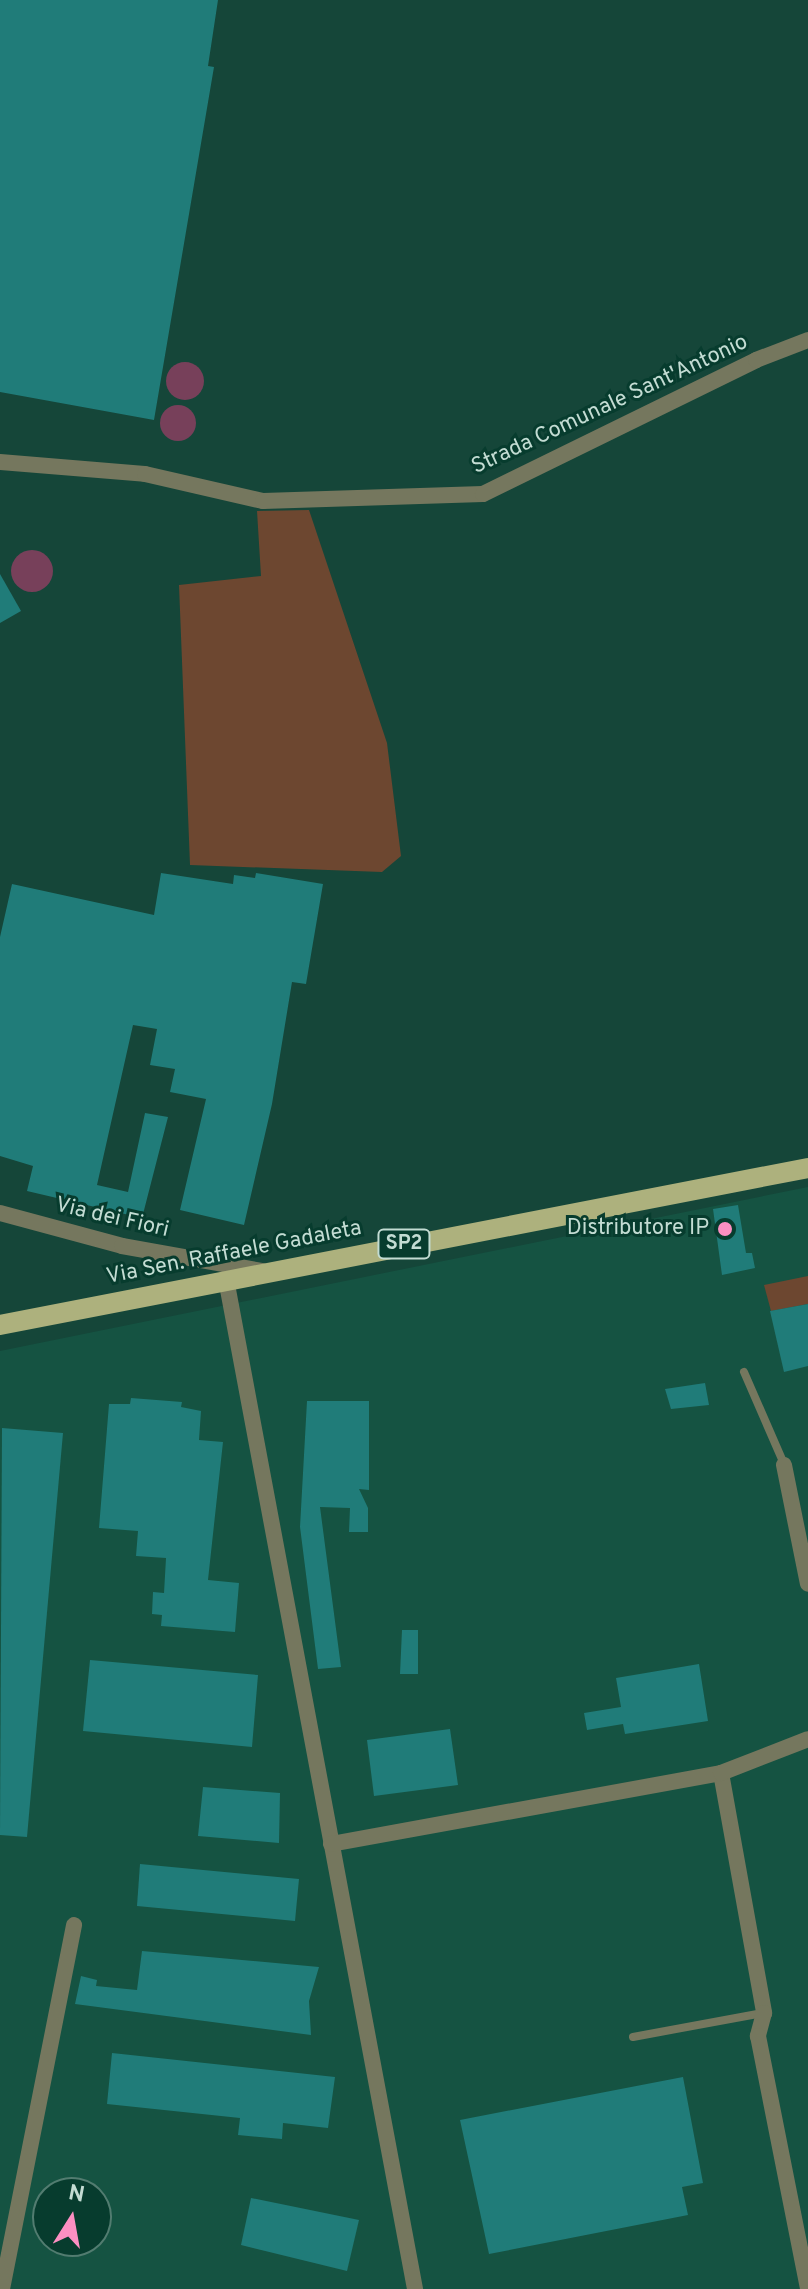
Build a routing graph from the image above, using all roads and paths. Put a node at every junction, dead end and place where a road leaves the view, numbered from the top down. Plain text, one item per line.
1 (808, 340) edge
2 (0, 462) edge
3 (808, 1168) edge
4 (0, 1213) edge
5 (263, 1271) junction
6 (226, 1279) junction
7 (0, 1325) edge
8 (744, 1372) dead end
9 (784, 1465) joint
10 (808, 1584) edge
11 (808, 1739) edge
12 (721, 1773) junction
13 (331, 1844) junction
14 (74, 1925) dead end
15 (764, 2013) junction
16 (633, 2037) dead end
17 (2, 2289) edge
18 (415, 2289) edge
19 (808, 2289) edge

1 - 2 street, Strada Comunale Sant'Antonio
3 - 5 main road, Via Sen. Raffaele Gadaleta / SP2
4 - 5 street, Via dei Fiori
5 - 6 main road, Via Sen. Raffaele Gadaleta / SP2
6 - 7 main road, Via Sen. Raffaele Gadaleta / SP2
6 - 13 street
8 - 9 lane
9 - 10 street
11 - 12 street
12 - 13 street
12 - 15 street
13 - 18 street
14 - 17 street
15 - 16 lane
15 - 19 street

